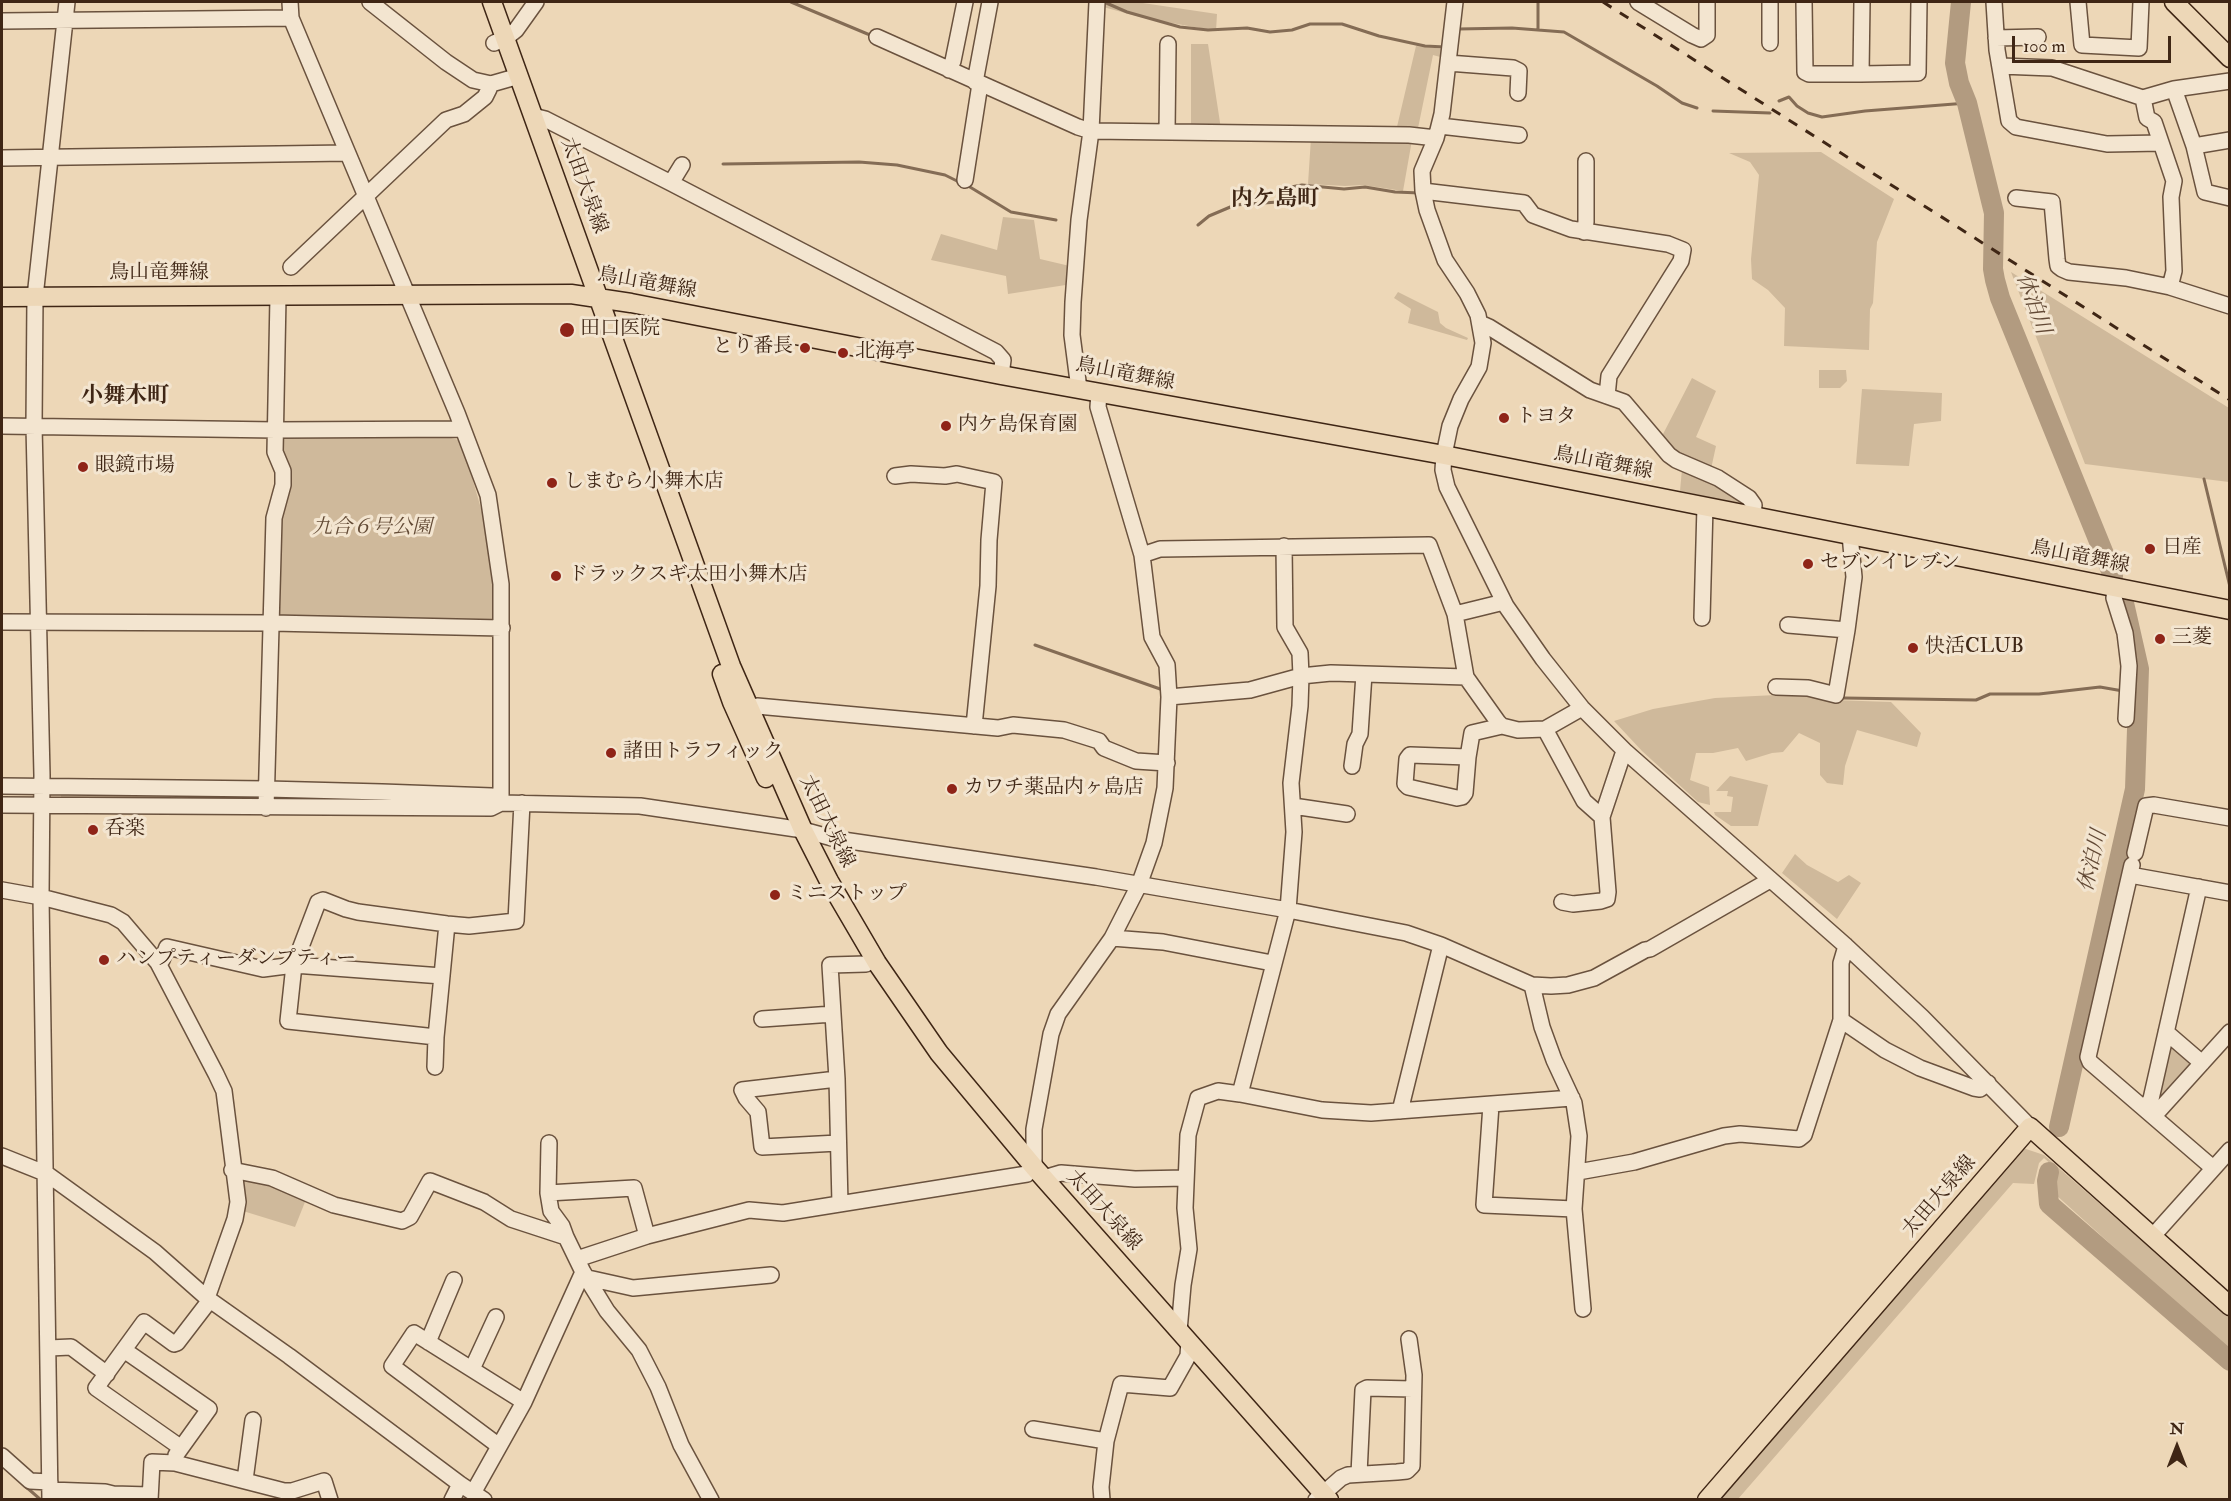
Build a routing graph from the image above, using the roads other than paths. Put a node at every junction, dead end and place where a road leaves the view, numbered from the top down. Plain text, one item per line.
1 (67, 2) edge
2 (290, 2) edge
3 (370, 2) edge
4 (479, 2) edge
5 (492, 2) edge
6 (536, 2) edge
7 (965, 2) edge
8 (990, 2) edge
9 (1096, 2) edge
10 (1455, 2) edge
11 (1638, 2) edge
12 (1707, 2) edge
13 (1770, 2) edge
14 (1804, 2) edge
15 (1862, 2) edge
16 (1919, 2) edge
17 (1994, 2) edge
18 (2078, 2) edge
19 (2141, 2) edge
20 (2174, 2) edge
21 (291, 18) junction
22 (65, 20) junction
23 (2, 21) edge
24 (877, 37) dead end
25 (2038, 37) dead end
26 (1996, 38) junction
27 (500, 40) junction
28 (1770, 43) dead end
29 (1168, 44) dead end
30 (2229, 58) edge
31 (1448, 63) junction
32 (2001, 66) junction
33 (949, 70) junction
34 (1861, 74) junction
35 (513, 78) junction
36 (2229, 81) edge
37 (977, 83) junction
38 (489, 84) junction
39 (2174, 89) junction
40 (1518, 93) dead end
41 (2143, 98) junction
42 (533, 116) junction
43 (1091, 131) junction
44 (1167, 132) junction
45 (1438, 132) junction
46 (1520, 135) dead end
47 (2229, 140) edge
48 (2161, 143) junction
49 (2194, 146) junction
50 (346, 153) junction
51 (50, 157) junction
52 (2, 158) edge
53 (1586, 161) dead end
54 (682, 165) dead end
55 (965, 180) dead end
56 (671, 183) junction
57 (1423, 191) junction
58 (365, 196) junction
59 (2016, 198) dead end
60 (2229, 198) edge
61 (1584, 232) junction
62 (291, 267) dead end
63 (2170, 287) junction
64 (406, 295) junction
65 (2, 297) edge
66 (35, 297) junction
67 (278, 297) junction
68 (592, 297) junction
69 (2229, 306) edge
70 (1480, 323) junction
71 (1002, 375) junction
72 (1079, 388) junction
73 (1099, 393) junction
74 (1607, 396) junction
75 (2, 426) edge
76 (34, 426) junction
77 (463, 429) junction
78 (276, 430) junction
79 (1444, 455) junction
80 (895, 476) dead end
81 (1705, 506) junction
82 (1753, 516) junction
83 (1850, 535) junction
84 (1284, 546) junction
85 (1142, 555) junction
86 (2115, 588) junction
87 (1504, 602) junction
88 (2229, 610) edge
89 (1455, 614) junction
90 (1702, 618) dead end
91 (2, 622) edge
92 (39, 622) junction
93 (272, 622) junction
94 (1788, 625) dead end
95 (502, 628) junction
96 (1847, 630) junction
97 (1364, 674) junction
98 (1301, 676) junction
99 (1466, 678) junction
100 (1776, 687) dead end
101 (1169, 697) junction
102 (1582, 708) junction
103 (743, 710) junction
104 (2126, 719) dead end
105 (974, 726) junction
106 (1502, 726) junction
107 (1545, 729) junction
108 (1624, 751) junction
109 (1468, 757) junction
110 (1167, 762) junction
111 (1352, 766) dead end
112 (2, 786) edge
113 (42, 786) junction
114 (267, 789) junction
115 (501, 803) junction
116 (522, 803) junction
117 (2, 806) edge
118 (42, 806) junction
119 (1293, 806) junction
120 (266, 808) junction
121 (1347, 814) dead end
122 (1602, 817) junction
123 (2229, 818) edge
124 (796, 829) junction
125 (2132, 864) junction
126 (1770, 880) junction
127 (1139, 885) junction
128 (2199, 887) junction
129 (2, 890) edge
130 (2229, 893) edge
131 (41, 897) junction
132 (1562, 902) dead end
133 (1288, 910) junction
134 (447, 924) junction
135 (1112, 938) junction
136 (1441, 945) junction
137 (1846, 946) junction
138 (158, 963) junction
139 (1272, 963) junction
140 (866, 964) junction
141 (294, 965) junction
142 (442, 976) junction
143 (1532, 985) junction
144 (833, 1014) junction
145 (762, 1020) dead end
146 (1841, 1020) junction
147 (2166, 1032) junction
148 (2229, 1032) edge
149 (436, 1037) junction
150 (2202, 1063) junction
151 (435, 1067) dead end
152 (837, 1079) junction
153 (1988, 1083) junction
154 (1240, 1094) junction
155 (1572, 1098) junction
156 (1491, 1105) junction
157 (1400, 1111) junction
158 (2150, 1113) junction
159 (2031, 1127) junction
160 (549, 1143) dead end
161 (838, 1143) junction
162 (2229, 1150) edge
163 (2, 1156) edge
164 (2213, 1168) junction
165 (232, 1170) junction
166 (1578, 1172) junction
167 (1035, 1173) junction
168 (47, 1174) junction
169 (1186, 1178) junction
170 (548, 1193) junction
171 (840, 1204) junction
172 (1574, 1209) junction
173 (646, 1236) junction
174 (566, 1237) junction
175 (2152, 1237) junction
176 (583, 1270) junction
177 (771, 1275) dead end
178 (454, 1280) dead end
179 (209, 1299) junction
180 (2229, 1306) edge
181 (1583, 1309) dead end
182 (496, 1317) dead end
183 (1409, 1339) dead end
184 (428, 1342) junction
185 (1186, 1343) junction
186 (50, 1348) junction
187 (124, 1350) junction
188 (472, 1369) junction
189 (107, 1374) junction
190 (1413, 1389) junction
191 (524, 1402) junction
192 (253, 1420) dead end
193 (1033, 1430) dead end
194 (1106, 1441) junction
195 (500, 1446) junction
196 (180, 1447) junction
197 (2, 1456) edge
198 (175, 1463) junction
199 (1359, 1474) junction
200 (245, 1480) junction
201 (50, 1491) edge
202 (472, 1492) edge
203 (113, 1497) edge
204 (150, 1497) edge
205 (1321, 1498) edge
206 (330, 1500) edge
207 (452, 1500) edge
208 (711, 1500) edge
209 (1102, 1500) edge
210 (1707, 1500) edge

1 - 22 street
2 - 21 street
3 - 38 street
4 - 27 main road, 太田大泉線
5 - 27 main road, 太田大泉線
6 - 27 street
7 - 33 street
8 - 37 street
9 - 43 street
10 - 31 street
11 - 12 street
13 - 28 street
14 - 34 street
15 - 34 street
16 - 34 street
17 - 26 street
18 - 19 street
20 - 30 main road
21 - 22 street
21 - 50 street
22 - 23 street
22 - 51 street
24 - 33 street
25 - 26 street
26 - 32 street
27 - 35 main road, 太田大泉線
29 - 44 street
31 - 40 street
31 - 45 street
32 - 41 street
32 - 48 street
33 - 37 street
35 - 38 street
35 - 42 main road, 太田大泉線
35 - 68 main road, 太田大泉線
36 - 39 street
37 - 43 street
37 - 55 street
38 - 58 street
39 - 41 street
39 - 49 street
41 - 48 street
42 - 56 street
42 - 68 main road, 太田大泉線
43 - 44 street
43 - 72 street
44 - 45 street
45 - 46 street
45 - 57 street
47 - 49 street
48 - 63 street
49 - 60 street
50 - 51 street
50 - 58 street
51 - 52 street
51 - 66 street
53 - 61 street
54 - 56 street
56 - 71 street
57 - 61 street
57 - 70 street
58 - 62 street
58 - 64 street
59 - 63 street
61 - 74 street
63 - 69 street
64 - 67 main road, 鳥山竜舞線
64 - 68 main road, 鳥山竜舞線
64 - 77 street
65 - 66 main road, 鳥山竜舞線
66 - 67 main road, 鳥山竜舞線
66 - 76 street
67 - 78 street
68 - 71 main road, 鳥山竜舞線
68 - 103 main road, 太田大泉線
70 - 74 street
70 - 79 street
71 - 72 main road, 鳥山竜舞線
72 - 73 main road, 鳥山竜舞線
73 - 79 main road, 鳥山竜舞線
73 - 85 street
74 - 82 street
75 - 76 street
76 - 78 street
76 - 92 street
77 - 78 street
77 - 95 street
78 - 93 street
79 - 81 main road, 鳥山竜舞線
79 - 87 street
80 - 105 street
81 - 82 main road, 鳥山竜舞線
81 - 90 street
82 - 83 main road, 鳥山竜舞線
83 - 86 main road, 鳥山竜舞線
83 - 96 street
84 - 85 street
84 - 89 street
84 - 98 street
85 - 101 street
86 - 88 main road, 鳥山竜舞線
86 - 104 street
87 - 89 street
87 - 102 street
89 - 99 street
91 - 92 street
92 - 93 street
92 - 113 street
93 - 95 street
93 - 114 street
94 - 96 street
95 - 115 street
96 - 100 street
97 - 98 street
97 - 99 street
97 - 111 street
98 - 101 street
98 - 119 street
99 - 106 street
101 - 110 street
102 - 107 street
102 - 108 street
103 - 105 street
103 - 124 main road, 太田大泉線
105 - 110 street
106 - 107 street
106 - 109 street
107 - 122 street
108 - 122 street
108 - 126 street
109 - 109 street
110 - 127 street
112 - 113 street
113 - 114 street
113 - 118 street
114 - 115 street
114 - 120 street
115 - 116 street
115 - 120 street
116 - 124 street
116 - 134 street
117 - 118 street
118 - 120 street
118 - 131 street
119 - 121 street
119 - 133 street
122 - 132 street
123 - 125 street
124 - 127 street
124 - 140 main road, 太田大泉線
124 - 167 main road, 太田大泉線
125 - 128 street
125 - 158 street
126 - 137 street
126 - 143 street
127 - 133 street
127 - 135 street
128 - 130 street
128 - 147 street
129 - 131 street
131 - 138 street
131 - 168 street
133 - 136 street
133 - 139 street
134 - 141 street
134 - 142 street
135 - 139 street
135 - 167 street
136 - 143 street
136 - 157 street
137 - 146 street
137 - 153 street
138 - 141 street
138 - 165 street
139 - 154 street
140 - 144 street
140 - 167 main road, 太田大泉線
141 - 142 street
141 - 149 street
142 - 149 street
143 - 155 street
144 - 145 street
144 - 152 street
146 - 153 street
146 - 166 street
147 - 150 street
147 - 158 street
148 - 150 street
149 - 151 street
150 - 158 street
152 - 161 street
152 - 161 street
153 - 159 street
154 - 157 street
154 - 169 street
155 - 156 street
155 - 166 street
156 - 157 street
156 - 172 street
158 - 164 street
159 - 175 main road
159 - 210 main road, 太田大泉線
160 - 170 street
161 - 171 street
162 - 164 street
163 - 168 street
164 - 175 street
165 - 174 street
165 - 179 street
166 - 172 street
167 - 169 street
167 - 171 street
167 - 185 main road, 太田大泉線
167 - 185 main road, 太田大泉線
168 - 179 street
168 - 186 street
169 - 185 street
170 - 173 street
170 - 174 street
171 - 173 street
172 - 181 street
173 - 176 street
174 - 176 street
175 - 180 main road
176 - 177 street
176 - 191 street
176 - 208 street
178 - 184 street
179 - 187 street
179 - 202 street
182 - 188 street
183 - 190 street
184 - 188 street
184 - 195 street
185 - 194 street
185 - 205 main road, 太田大泉線
186 - 189 street
186 - 201 street
187 - 189 street
187 - 196 street
188 - 191 street
189 - 196 street
190 - 199 street
190 - 199 street
191 - 195 street
192 - 200 street
193 - 194 street
194 - 209 street
195 - 202 street
196 - 198 street
197 - 201 street
198 - 200 street
198 - 204 street
199 - 205 street
200 - 206 street
201 - 203 street
202 - 207 street
203 - 204 street

